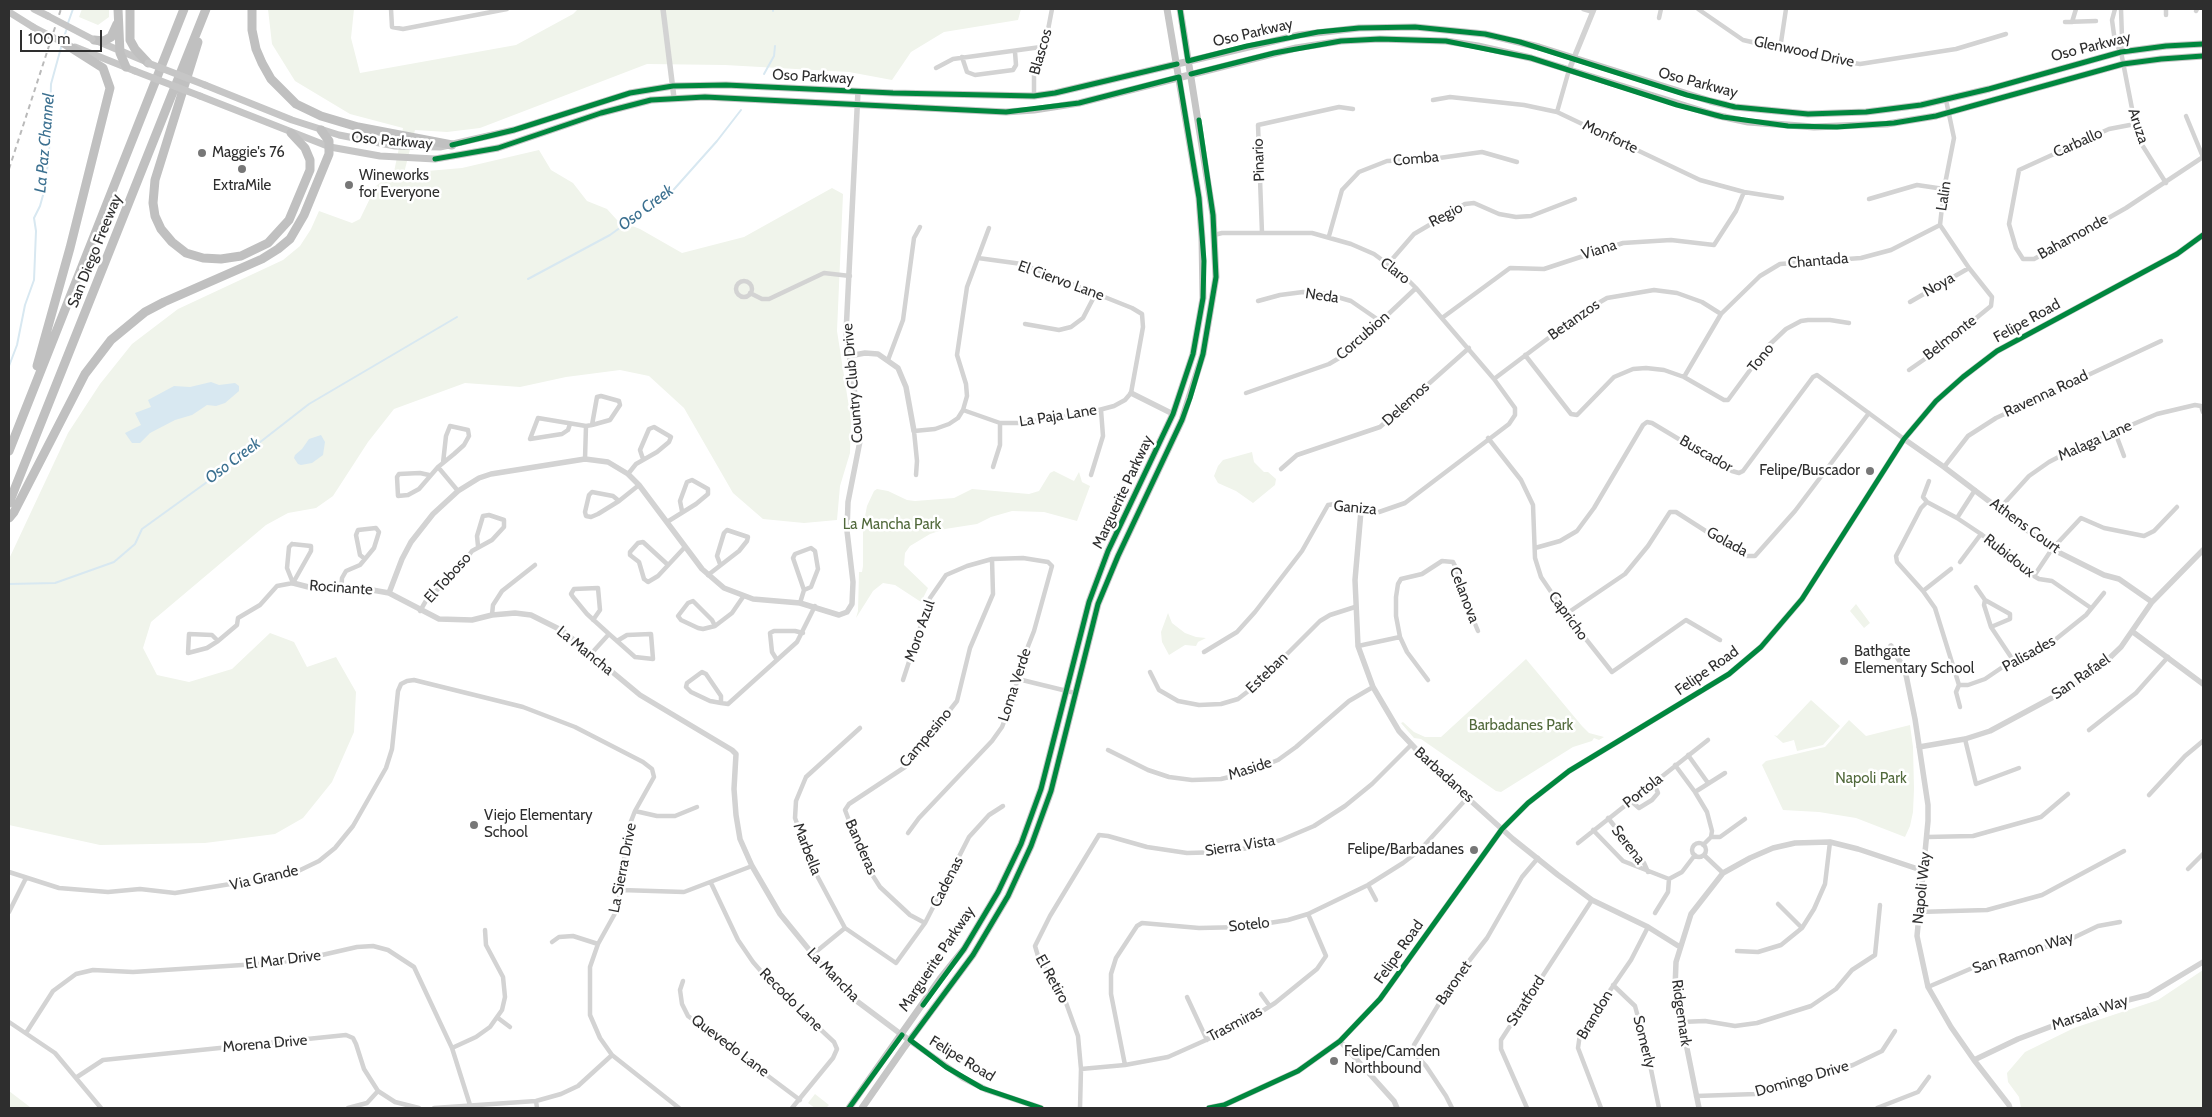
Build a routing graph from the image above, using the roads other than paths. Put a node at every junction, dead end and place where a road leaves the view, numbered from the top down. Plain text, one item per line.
1 (118, 9) edge
2 (130, 9) edge
3 (181, 9) edge
4 (184, 9) edge
5 (207, 9) edge
6 (252, 9) edge
7 (390, 9) edge
8 (507, 9) edge
9 (662, 9) edge
10 (1052, 9) edge
11 (1167, 9) edge
12 (1180, 9) edge
13 (1582, 9) edge
14 (1662, 9) edge
15 (1698, 9) edge
16 (1786, 9) edge
17 (2076, 9) edge
18 (2166, 9) edge
19 (36, 10) edge
20 (1593, 10) edge
21 (2114, 11) edge
22 (9, 12) edge
23 (2121, 12) edge
24 (2166, 16) dead end
25 (1659, 18) dead end
26 (118, 19) junction
27 (2096, 21) dead end
28 (2065, 22) dead end
29 (2072, 22) junction
30 (2006, 34) dead end
31 (173, 37) junction
32 (93, 40) junction
33 (62, 42) joint
34 (2203, 44) edge
35 (1041, 47) junction
36 (1780, 50) junction
37 (120, 52) junction
38 (1015, 52) junction
39 (2121, 52) junction
40 (87, 54) junction
41 (2203, 56) edge
42 (962, 57) junction
43 (1573, 58) junction
44 (143, 59) junction
45 (1188, 61) junction
46 (1177, 64) junction
47 (2123, 64) junction
48 (936, 68) dead end
49 (130, 69) junction
50 (1569, 70) junction
51 (1190, 74) junction
52 (1179, 77) junction
53 (673, 86) junction
54 (858, 91) junction
55 (1034, 96) junction
56 (674, 98) junction
57 (1433, 100) dead end
58 (1946, 100) junction
59 (857, 104) junction
60 (1353, 109) dead end
61 (1557, 112) junction
62 (1949, 113) junction
63 (2186, 116) dead end
64 (2135, 124) junction
65 (322, 130) junction
66 (291, 133) junction
67 (452, 145) junction
68 (395, 146) junction
69 (330, 147) junction
70 (389, 157) junction
71 (2203, 157) edge
72 (1517, 162) dead end
73 (2022, 168) joint
74 (2166, 183) junction
75 (1944, 189) junction
76 (1744, 192) junction
77 (1782, 198) dead end
78 (1575, 199) dead end
79 (1869, 199) dead end
80 (1940, 225) junction
81 (920, 227) dead end
82 (989, 228) dead end
83 (1262, 233) junction
84 (1214, 235) junction
85 (1329, 236) junction
86 (2203, 236) edge
87 (978, 258) junction
88 (1388, 264) junction
89 (1969, 268) junction
90 (850, 276) junction
91 (1416, 288) junction
92 (750, 293) dead end
93 (1096, 294) junction
94 (1258, 301) dead end
95 (1910, 302) dead end
96 (1991, 306) joint
97 (1721, 314) junction
98 (1442, 318) junction
99 (1380, 321) junction
100 (1849, 323) dead end
101 (1025, 324) dead end
102 (2161, 340) dead end
103 (1469, 348) junction
104 (849, 356) junction
105 (1525, 356) junction
106 (888, 360) junction
107 (1909, 370) dead end
108 (1684, 377) junction
109 (1494, 379) junction
110 (1131, 393) junction
111 (1246, 393) dead end
112 (963, 410) junction
113 (1101, 410) junction
114 (24, 412) junction
115 (2203, 412) edge
116 (1869, 413) junction
117 (1173, 414) junction
118 (1515, 415) joint
119 (1000, 423) junction
120 (570, 424) junction
121 (592, 425) junction
122 (586, 426) junction
123 (914, 431) junction
124 (2114, 432) junction
125 (1488, 438) junction
126 (1904, 440) junction
127 (9, 451) edge
128 (2124, 456) dead end
129 (586, 459) junction
130 (643, 459) junction
131 (441, 465) junction
132 (994, 467) dead end
133 (1944, 467) junction
134 (1281, 469) dead end
135 (628, 474) junction
136 (429, 475) junction
137 (916, 475) dead end
138 (1091, 476) dead end
139 (1929, 481) dead end
140 (639, 485) junction
141 (1975, 490) junction
142 (458, 491) junction
143 (619, 500) junction
144 (1927, 502) junction
145 (9, 503) edge
146 (2177, 507) dead end
147 (2000, 508) junction
148 (682, 511) junction
149 (1361, 511) junction
150 (9, 518) edge
151 (1956, 518) junction
152 (667, 522) junction
153 (1981, 534) junction
154 (478, 546) junction
155 (685, 547) junction
156 (1535, 548) junction
157 (2052, 549) junction
158 (2203, 550) edge
159 (365, 559) junction
160 (992, 559) junction
161 (1960, 562) dead end
162 (667, 564) junction
163 (720, 564) junction
164 (535, 565) dead end
165 (1052, 566) joint
166 (1951, 569) dead end
167 (708, 575) junction
168 (2034, 576) junction
169 (293, 583) junction
170 (1976, 587) dead end
171 (341, 590) junction
172 (804, 590) junction
173 (1923, 590) junction
174 (389, 593) junction
175 (2104, 594) dead end
176 (743, 597) junction
177 (1985, 600) junction
178 (2152, 602) junction
179 (800, 603) junction
180 (814, 606) junction
181 (1355, 607) junction
182 (2091, 608) junction
183 (420, 611) junction
184 (1566, 614) junction
185 (492, 615) junction
186 (593, 620) junction
187 (715, 626) junction
188 (1991, 627) junction
189 (1478, 631) dead end
190 (2133, 632) junction
191 (803, 633) junction
192 (609, 634) junction
193 (1400, 637) junction
194 (1720, 640) dead end
195 (218, 641) junction
196 (617, 641) junction
197 (1358, 646) junction
198 (1891, 646) dead end
199 (1204, 652) dead end
200 (590, 655) junction
201 (2168, 657) junction
202 (776, 660) junction
203 (2013, 660) junction
204 (1150, 672) dead end
205 (903, 680) dead end
206 (1018, 680) junction
207 (1428, 680) dead end
208 (401, 684) joint
209 (2203, 684) edge
210 (1959, 685) junction
211 (1373, 687) junction
212 (1066, 691) junction
213 (1076, 693) junction
214 (720, 703) junction
215 (1960, 707) dead end
216 (860, 728) dead end
217 (2089, 730) dead end
218 (1708, 740) dead end
219 (1964, 740) junction
220 (2203, 741) edge
221 (1411, 746) junction
222 (1919, 747) junction
223 (1108, 750) dead end
224 (1688, 755) junction
225 (1675, 765) junction
226 (2019, 768) dead end
227 (1725, 773) dead end
228 (1708, 783) junction
229 (1654, 784) junction
230 (1695, 792) junction
231 (2068, 794) dead end
232 (2149, 795) dead end
233 (1468, 797) junction
234 (1631, 801) junction
235 (1003, 806) dead end
236 (697, 807) dead end
237 (846, 807) joint
238 (635, 811) junction
239 (1608, 818) junction
240 (1745, 819) dead end
241 (1502, 829) junction
242 (1593, 830) junction
243 (908, 833) dead end
244 (1099, 835) joint
245 (1711, 837) junction
246 (1927, 837) junction
247 (1830, 842) junction
248 (1578, 843) dead end
249 (1704, 845) junction
250 (2124, 851) dead end
251 (2203, 854) edge
252 (1704, 855) junction
253 (1695, 856) junction
254 (1538, 858) junction
255 (752, 866) junction
256 (2188, 869) dead end
257 (1924, 871) junction
258 (9, 872) edge
259 (1648, 872) junction
260 (1722, 873) junction
261 (26, 878) junction
262 (1669, 879) junction
263 (711, 883) junction
264 (1368, 885) junction
265 (621, 890) junction
266 (1376, 900) dead end
267 (1592, 900) junction
268 (1778, 904) dead end
269 (1880, 905) dead end
270 (9, 912) edge
271 (1918, 912) junction
272 (1655, 913) dead end
273 (1308, 914) junction
274 (2120, 922) dead end
275 (926, 923) junction
276 (845, 928) junction
277 (1648, 928) junction
278 (1802, 928) junction
279 (485, 930) dead end
280 (552, 942) dead end
281 (598, 944) junction
282 (1680, 947) junction
283 (1737, 951) dead end
284 (812, 955) junction
285 (2203, 962) edge
286 (896, 963) joint
287 (683, 981) dead end
288 (1613, 986) junction
289 (1928, 987) junction
290 (1261, 994) dead end
291 (1187, 997) dead end
292 (1269, 1005) junction
293 (498, 1018) junction
294 (9, 1022) edge
295 (1681, 1022) junction
296 (510, 1027) dead end
297 (1895, 1031) dead end
298 (26, 1033) junction
299 (902, 1035) junction
300 (910, 1040) junction
301 (1207, 1040) junction
302 (1340, 1041) junction
303 (452, 1048) junction
304 (612, 1055) junction
305 (1974, 1060) junction
306 (1125, 1065) junction
307 (1081, 1069) junction
308 (77, 1077) junction
309 (1929, 1078) dead end
310 (378, 1092) junction
311 (1696, 1096) junction
312 (800, 1100) junction
313 (536, 1101) junction
314 (470, 1105) junction
315 (101, 1108) edge
316 (348, 1108) edge
317 (419, 1108) edge
318 (434, 1108) edge
319 (537, 1108) edge
320 (679, 1108) edge
321 (792, 1108) edge
322 (849, 1108) edge
323 (862, 1108) edge
324 (1041, 1108) edge
325 (1080, 1108) edge
326 (1209, 1108) edge
327 (1397, 1108) edge
328 (1452, 1108) edge
329 (1527, 1108) edge
330 (1601, 1108) edge
331 (1658, 1108) edge
332 (1699, 1108) edge
333 (1877, 1108) edge
334 (2010, 1108) edge

1 - 26 highway
2 - 44 highway
3 - 31 highway
4 - 31 highway, San Diego Freeway
5 - 66 highway
5 - 145 highway, San Diego Freeway
6 - 67 highway
7 - 8 street
9 - 53 street
10 - 35 street, Blascos
11 - 46 main road, Marguerite Parkway
12 - 45 main road, Marguerite Parkway
13 - 20 street
14 - 25 street
15 - 36 street, Glenwood Drive
16 - 36 street
17 - 29 street
18 - 24 street
19 - 32 main road, Oso Parkway, bridge
20 - 43 street
21 - 23 street
21 - 39 street
22 - 33 main road, bridge
23 - 39 street
26 - 32 highway
26 - 37 highway
27 - 29 street
28 - 29 street
30 - 36 street, Glenwood Drive
31 - 114 highway, San Diego Freeway
32 - 37 main road, Oso Parkway
33 - 40 highway
34 - 39 main road, Oso Parkway
35 - 38 street
35 - 55 street, Blascos
37 - 44 main road, Oso Parkway
37 - 49 highway
38 - 42 street
38 - 42 street
39 - 47 street, Aruza
39 - 58 main road, Oso Parkway
40 - 49 main road, Oso Parkway
40 - 114 highway
41 - 47 main road, Oso Parkway
42 - 48 street
43 - 45 main road, Oso Parkway
43 - 50 street
43 - 58 main road, Oso Parkway
44 - 65 main road, Oso Parkway, bridge
45 - 46 main road, Oso Parkway
45 - 51 main road, Marguerite Parkway
46 - 52 main road, Marguerite Parkway
46 - 55 main road, Oso Parkway
47 - 62 main road, Oso Parkway
47 - 64 street, Aruza
49 - 66 main road, Oso Parkway, bridge
50 - 51 main road, Oso Parkway
50 - 61 street
50 - 62 main road, Oso Parkway
51 - 52 main road, Oso Parkway
51 - 84 main road, Marguerite Parkway
52 - 59 main road, Oso Parkway
52 - 117 main road, Marguerite Parkway
53 - 54 main road, Oso Parkway
53 - 56 street
53 - 67 main road, Oso Parkway
54 - 55 main road, Oso Parkway
54 - 59 street, Country Club Drive
56 - 59 main road, Oso Parkway
56 - 70 main road, Oso Parkway
57 - 61 street, Monforte
58 - 62 street, Lalin
59 - 90 street, Country Club Drive
60 - 83 street, Pinario
61 - 76 street, Monforte
62 - 75 street, Lalin
63 - 71 street
64 - 73 street, Carballo
64 - 74 street, Aruza
65 - 68 main road, Oso Parkway
65 - 69 highway
66 - 69 main road, Oso Parkway
67 - 68 main road, Oso Parkway
68 - 70 main road
69 - 70 main road, Oso Parkway
69 - 150 highway
71 - 74 street, Bahamonde
72 - 85 street, Comba
73 - 74 street, Bahamonde
75 - 79 street
75 - 80 street, Lalin
76 - 77 street, Monforte
76 - 98 street, Viana
78 - 88 street, Regio
80 - 89 street, Lalin
80 - 97 street, Chantada
81 - 106 street
82 - 87 street
83 - 84 street, Claro
83 - 85 street, Claro
84 - 213 main road, Marguerite Parkway
85 - 88 street, Claro
86 - 126 main road, Felipe Road
87 - 93 street, El Ciervo Lane
87 - 112 street
88 - 91 street, Claro
89 - 95 street, Noya
89 - 96 street, Lalin
90 - 92 street
90 - 104 street, Country Club Drive
91 - 98 street, Claro
91 - 99 street, Corcubion
93 - 101 street
93 - 110 street, El Ciervo Lane
94 - 99 street, Neda
96 - 107 street, Belmonte
97 - 105 street, Betanzos
97 - 108 street, Chantada
98 - 103 street, Claro
99 - 111 street, Corcubion
100 - 108 street, Tono
102 - 133 street, Ravenna Road
103 - 109 street, Claro
103 - 134 street, Delemos
104 - 106 street
104 - 180 street, Country Club Drive
105 - 108 street
105 - 109 street, Betanzos
106 - 123 street
109 - 118 street, Claro
110 - 113 street, La Paja Lane
110 - 117 street
112 - 119 street, La Paja Lane
112 - 123 street
113 - 119 street, La Paja Lane
113 - 138 street
114 - 127 highway, San Diego Freeway
115 - 124 street, Malaga Lane
116 - 126 street, Buscador
116 - 156 street, Buscador
116 - 184 street, Golada
117 - 212 main road, Marguerite Parkway
118 - 125 street, Ganiza
119 - 132 street
120 - 120 street
120 - 122 street
121 - 121 street
121 - 122 street
122 - 129 street
123 - 137 street
124 - 128 street
124 - 147 street, Malaga Lane
125 - 149 street, Ganiza
125 - 156 street, Capricho
126 - 133 street, Athens Court
126 - 241 main road, Felipe Road
129 - 135 street
129 - 142 street
130 - 130 street
130 - 135 street
131 - 131 street
131 - 136 street
131 - 142 street
133 - 141 street, Athens Court
135 - 140 street
136 - 136 street
139 - 144 street
140 - 143 street
140 - 152 street
141 - 147 street, Athens Court
141 - 151 street
142 - 174 street
143 - 143 street
144 - 151 street, Rubidoux
144 - 173 street
146 - 157 street
147 - 157 street, Athens Court
148 - 148 street
148 - 152 street
149 - 181 street, Barbadanes
149 - 199 street, Ganiza
151 - 153 street, Rubidoux
152 - 155 street
153 - 161 street
153 - 168 street, Rubidoux
154 - 154 street, El Toboso
154 - 183 street, El Toboso
155 - 162 street
155 - 167 street
156 - 184 street, Capricho
157 - 168 street
157 - 178 street, Athens Court
158 - 178 street, San Rafael
159 - 159 street
159 - 171 street
160 - 165 street, Moro Azul
160 - 205 street, Moro Azul
160 - 237 street, Campesino
162 - 162 street
163 - 163 street
163 - 167 street
164 - 185 street
165 - 206 street, Loma Verde
166 - 173 street
167 - 176 street
168 - 182 street, Rubidoux
169 - 169 street
169 - 171 street, Rocinante
169 - 195 street
170 - 177 street
171 - 174 street, Rocinante
172 - 172 street
172 - 179 street
173 - 210 street
174 - 183 street, La Mancha
175 - 182 street, Palisades
176 - 179 street
176 - 187 street
177 - 188 street
177 - 188 street
178 - 190 street, San Rafael
179 - 180 street
180 - 191 street
181 - 197 street, Barbadanes
181 - 204 street, Esteban
182 - 203 street, Palisades
183 - 185 street, La Mancha
184 - 194 street, Capricho
185 - 200 street, La Mancha
186 - 186 street
186 - 192 street
187 - 187 street
188 - 203 street
189 - 193 street, Celanova
190 - 201 street
190 - 219 street, San Rafael
191 - 202 street
191 - 202 street
192 - 196 street
192 - 200 street
193 - 197 street
193 - 207 street
195 - 195 street
196 - 196 street
197 - 211 street, Barbadanes
198 - 222 street, Napoli Way
200 - 255 street, La Mancha
201 - 209 street
201 - 217 street
202 - 214 street
203 - 210 street, Palisades
206 - 212 street
206 - 243 street, Loma Verde
208 - 238 street, La Sierra Drive
208 - 261 street, Via Grande
210 - 215 street
211 - 221 street, Barbadanes
211 - 223 street, Maside
212 - 213 street
212 - 299 main road, Marguerite Parkway
213 - 300 main road, Marguerite Parkway
214 - 214 street
216 - 276 street, Marbella
218 - 224 street, Portola
219 - 222 street, San Rafael
219 - 226 street
220 - 232 street
221 - 233 street, Barbadanes
221 - 244 street, Sierra Vista
222 - 246 street, Napoli Way
224 - 225 street, Portola
224 - 228 street
225 - 229 street, Portola
225 - 230 street
227 - 228 street
228 - 230 street
229 - 234 street, Portola
229 - 234 street
230 - 245 street
231 - 246 street
233 - 241 street, Barbadanes
233 - 264 street, Sotelo
234 - 239 street, Portola
235 - 275 street, Cadenas
236 - 238 street
237 - 275 street, Banderas
238 - 265 street, La Sierra Drive
239 - 242 street, Portola
239 - 259 street, Serena
240 - 245 street
241 - 254 street, Barbadanes
241 - 302 main road, Felipe Road
242 - 248 street, Portola
242 - 259 street
244 - 307 street, El Retiro
245 - 249 street
246 - 257 street, Napoli Way
247 - 257 street, Ridgemark
247 - 260 street, Ridgemark
247 - 278 street
249 - 252 street
249 - 253 street
250 - 271 street
251 - 256 street
252 - 253 street
252 - 260 street
253 - 262 street
254 - 267 street, Barbadanes
254 - 328 street, Baronet
255 - 263 street
255 - 284 street, La Mancha
257 - 271 street, Napoli Way
258 - 261 street, Via Grande
259 - 262 street
260 - 282 street, Ridgemark
261 - 270 street
262 - 272 street
263 - 265 street
263 - 312 street, Recodo Lane
264 - 266 street
264 - 273 street, Sotelo
265 - 281 street, La Sierra Drive
267 - 277 street, Barbadanes
267 - 329 street, Stratford
268 - 278 street
269 - 295 street
271 - 289 street, Napoli Way
273 - 292 street, Trasmiras
273 - 306 street, Sotelo
274 - 289 street, San Ramon Way
275 - 286 street, Cadenas
276 - 284 street
276 - 286 street, Marbella
277 - 282 street, Barbadanes
277 - 288 street, Brandon
278 - 283 street
279 - 293 street
280 - 281 street
281 - 304 street, La Sierra Drive
282 - 295 street, Ridgemark
284 - 299 street, La Mancha
285 - 305 street, Marsala Way
287 - 312 street, Quevedo Lane
288 - 330 street, Brandon
288 - 331 street, Somerly
289 - 305 street, Napoli Way
290 - 292 street
291 - 301 street
292 - 301 street, Trasmiras
293 - 296 street
293 - 303 street
294 - 298 street
295 - 311 street, Ridgemark
297 - 311 street, Domingo Drive
298 - 303 street, El Mar Drive
298 - 308 street
299 - 300 main road, Felipe Road
299 - 322 main road, Marguerite Parkway
300 - 323 main road, Marguerite Parkway
300 - 324 main road, Felipe Road
301 - 306 street, Trasmiras
302 - 326 main road, Felipe Road
302 - 327 street
303 - 314 street, El Mar Drive
304 - 313 street
304 - 320 street, La Sierra Drive
305 - 334 street, Napoli Way
306 - 307 street, Trasmiras
307 - 325 street, El Retiro
308 - 310 street, Morena Drive
308 - 315 street
309 - 333 street
310 - 316 street
310 - 317 street
311 - 332 street, Ridgemark
312 - 321 street, Recodo Lane
313 - 314 street
313 - 319 street
314 - 318 street

